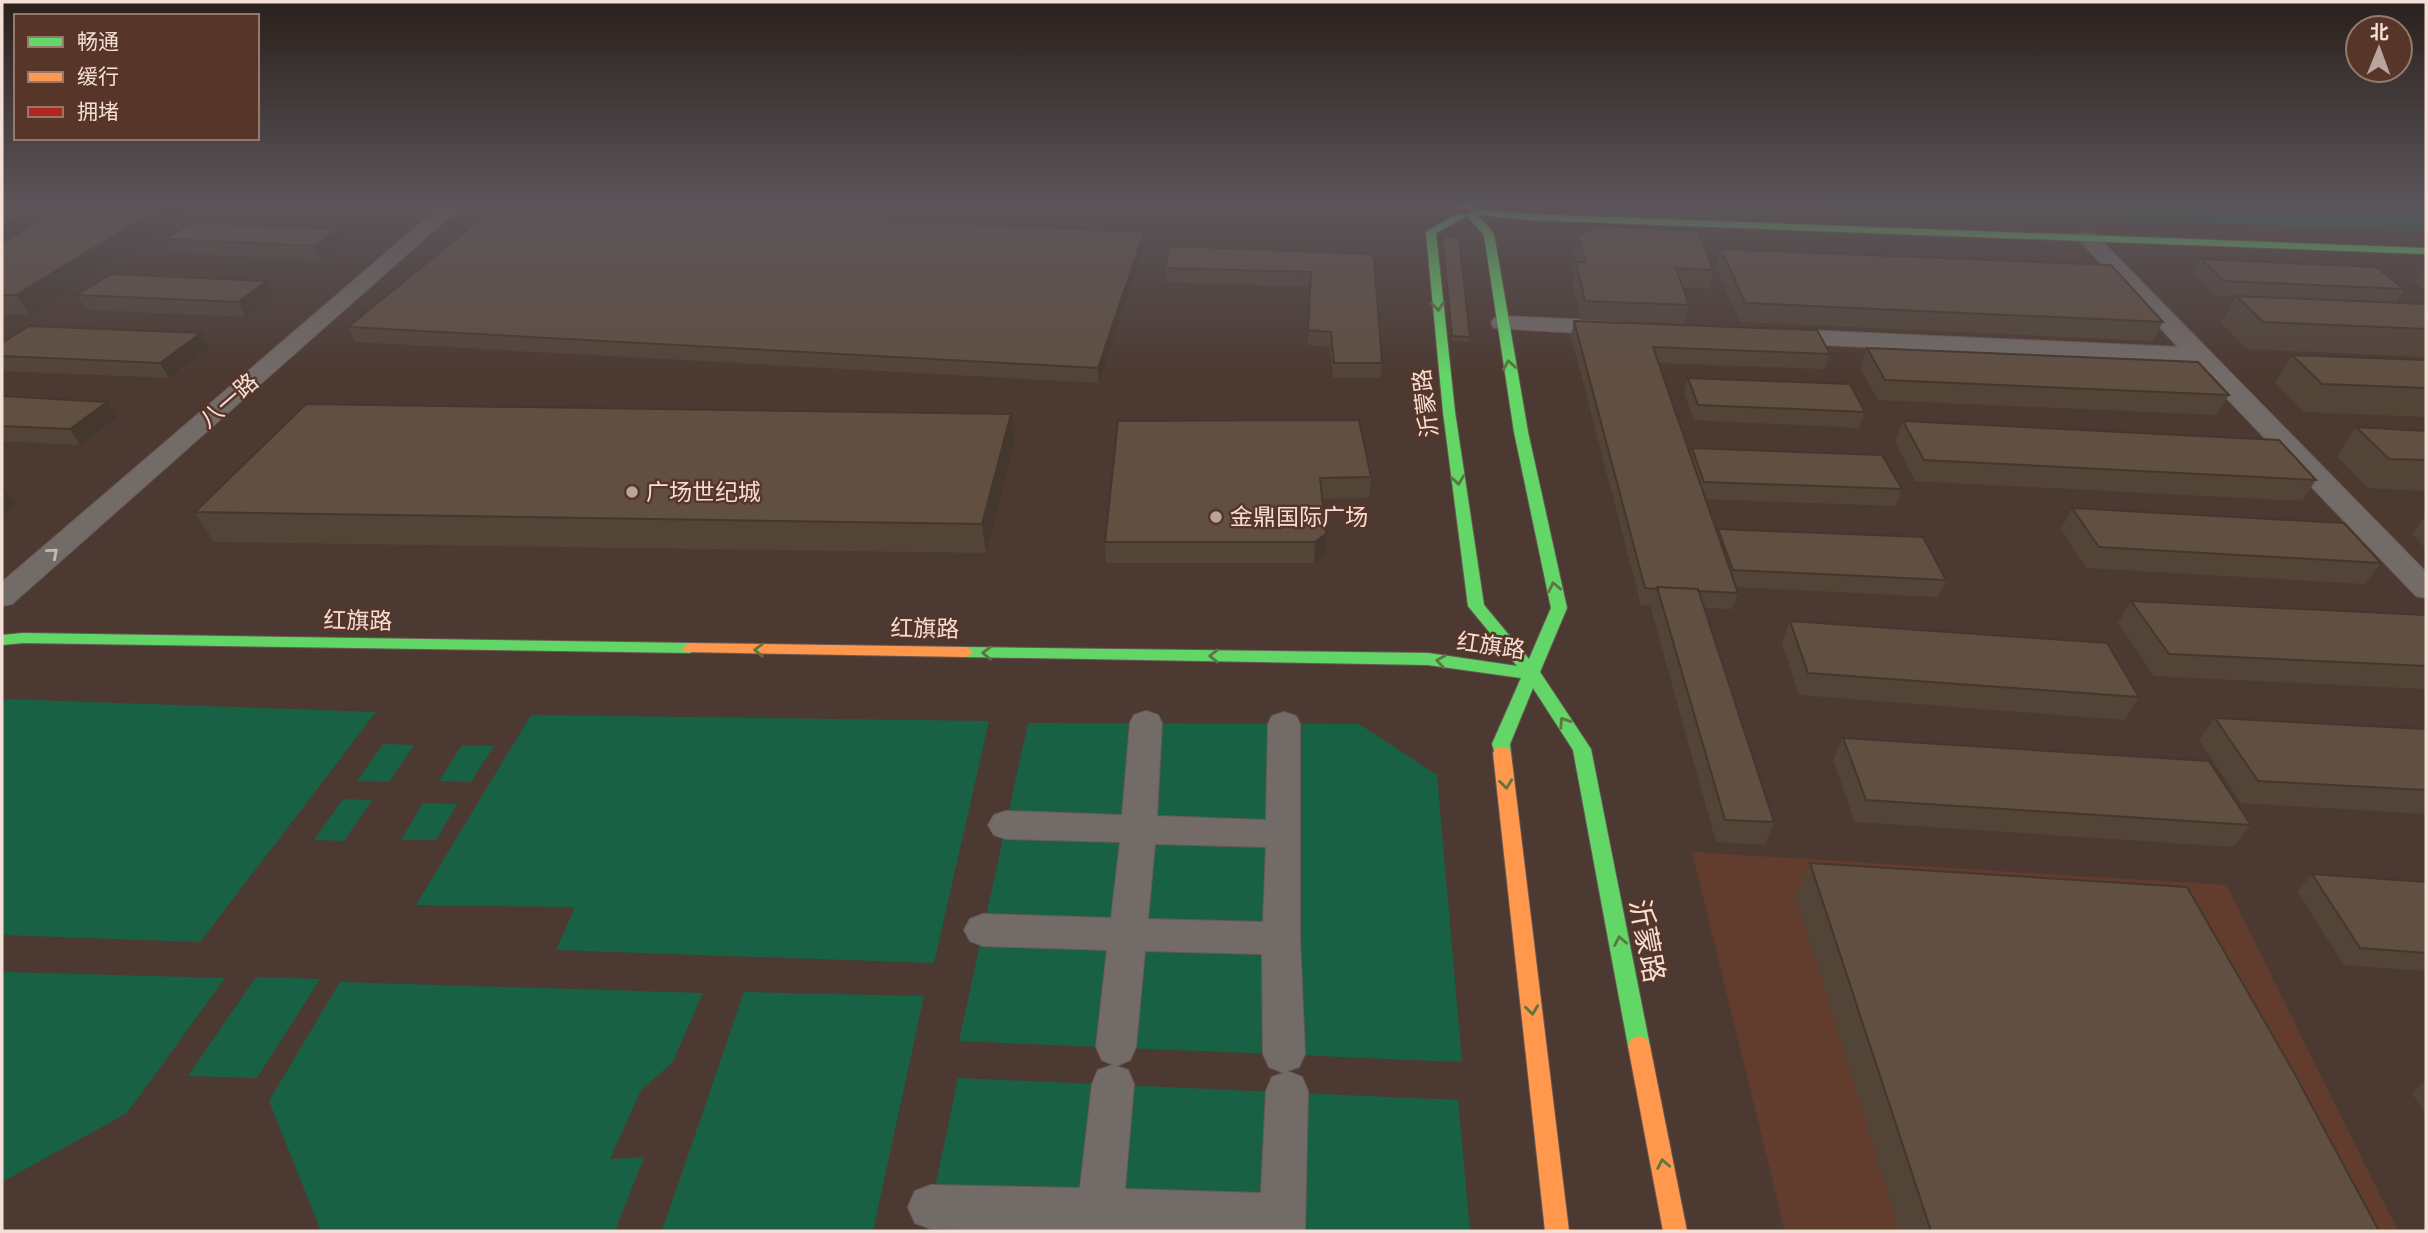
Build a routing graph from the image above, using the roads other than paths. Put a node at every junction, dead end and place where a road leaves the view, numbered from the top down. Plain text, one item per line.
1 (371, 261) edge
2 (391, 261) edge
3 (1434, 261) edge
4 (1493, 261) edge
5 (2109, 261) edge
6 (1502, 323) junction
7 (1636, 329) edge
8 (1760, 335) edge
9 (2198, 355) junction
10 (2, 574) edge
11 (2426, 589) edge
12 (2, 597) edge
13 (2, 640) edge
14 (1533, 674) junction
15 (1457, 680) dead end
16 (1146, 723) dead end
17 (1284, 724) dead end
18 (1006, 825) dead end
19 (1139, 829) junction
20 (1284, 834) junction
21 (983, 930) dead end
22 (1129, 934) junction
23 (1281, 939) junction
24 (931, 1207) dead end
25 (1099, 1221) edge
26 (1282, 1224) edge
27 (1558, 1231) edge
28 (1675, 1231) edge

1 - 10 street, 八一路
12 -> 2 street, 八一路
3 -> 14 main road, 沂蒙路
4 - 6 main road
5 - 9 street
6 - 7 street
14 -> 6 main road
8 - 9 street
9 - 11 street
14 -> 13 main road, 红旗路
14 - 15 main road, 红旗路
14 -> 27 main road
28 -> 14 main road, 沂蒙路
16 - 19 street
17 - 20 street
18 - 19 street
19 - 20 street
19 - 22 street
20 - 23 street
21 - 22 street
22 - 23 street
22 - 25 street
23 - 26 street
24 - 25 street
25 - 26 street

